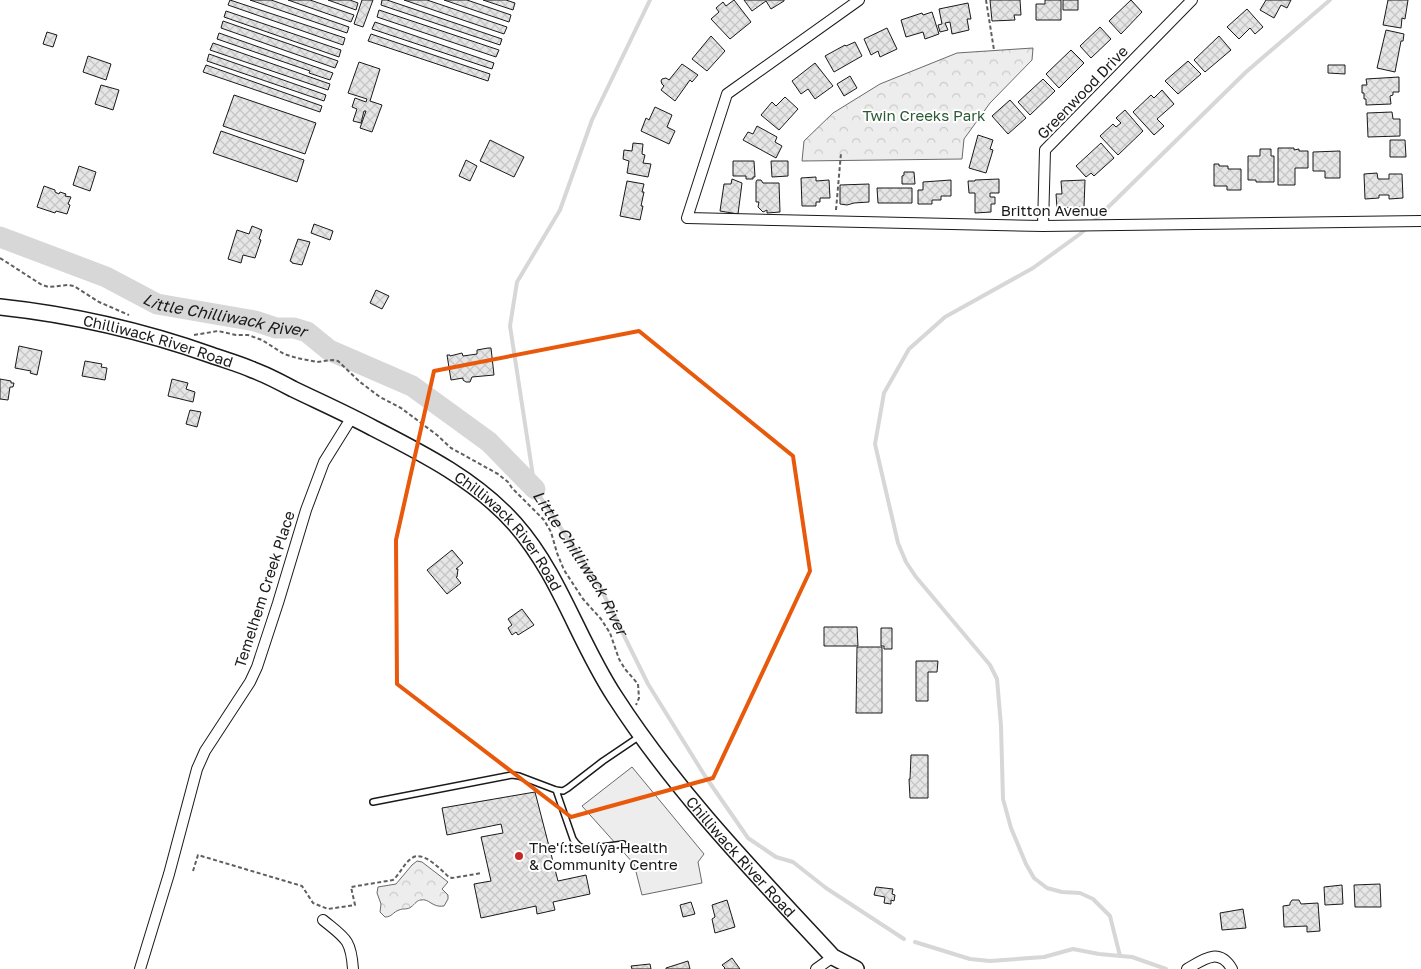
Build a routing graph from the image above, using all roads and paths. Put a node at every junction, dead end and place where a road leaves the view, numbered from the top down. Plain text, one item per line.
1 (860, 0) edge
2 (986, 0) edge
3 (1192, 0) edge
4 (994, 50) dead end
5 (841, 153) dead end
6 (1421, 221) edge
7 (835, 222) junction
8 (1043, 226) junction
9 (0, 308) edge
10 (352, 417) junction
11 (641, 736) junction
12 (556, 790) junction
13 (373, 802) dead end
14 (623, 844) dead end
15 (193, 871) dead end
16 (482, 873) dead end
17 (323, 920) dead end
18 (833, 957) junction
19 (140, 969) edge
20 (353, 969) edge
21 (816, 969) edge
22 (856, 969) edge
23 (1187, 969) edge
24 (1232, 969) edge

1 - 7 street, Britton Avenue
2 - 4 path
3 - 8 street, Greenwood Drive
5 - 7 path
6 - 8 street, Britton Avenue
7 - 8 street, Britton Avenue
9 - 10 main road, Chilliwack River Road
10 - 11 main road, Chilliwack River Road
10 - 19 street, Temelhem Creek Place
11 - 12 lane
11 - 18 main road, Chilliwack River Road
12 - 13 lane
12 - 14 lane
15 - 16 path
17 - 20 street
18 - 21 street
18 - 22 main road, Chilliwack River Road
23 - 24 street

